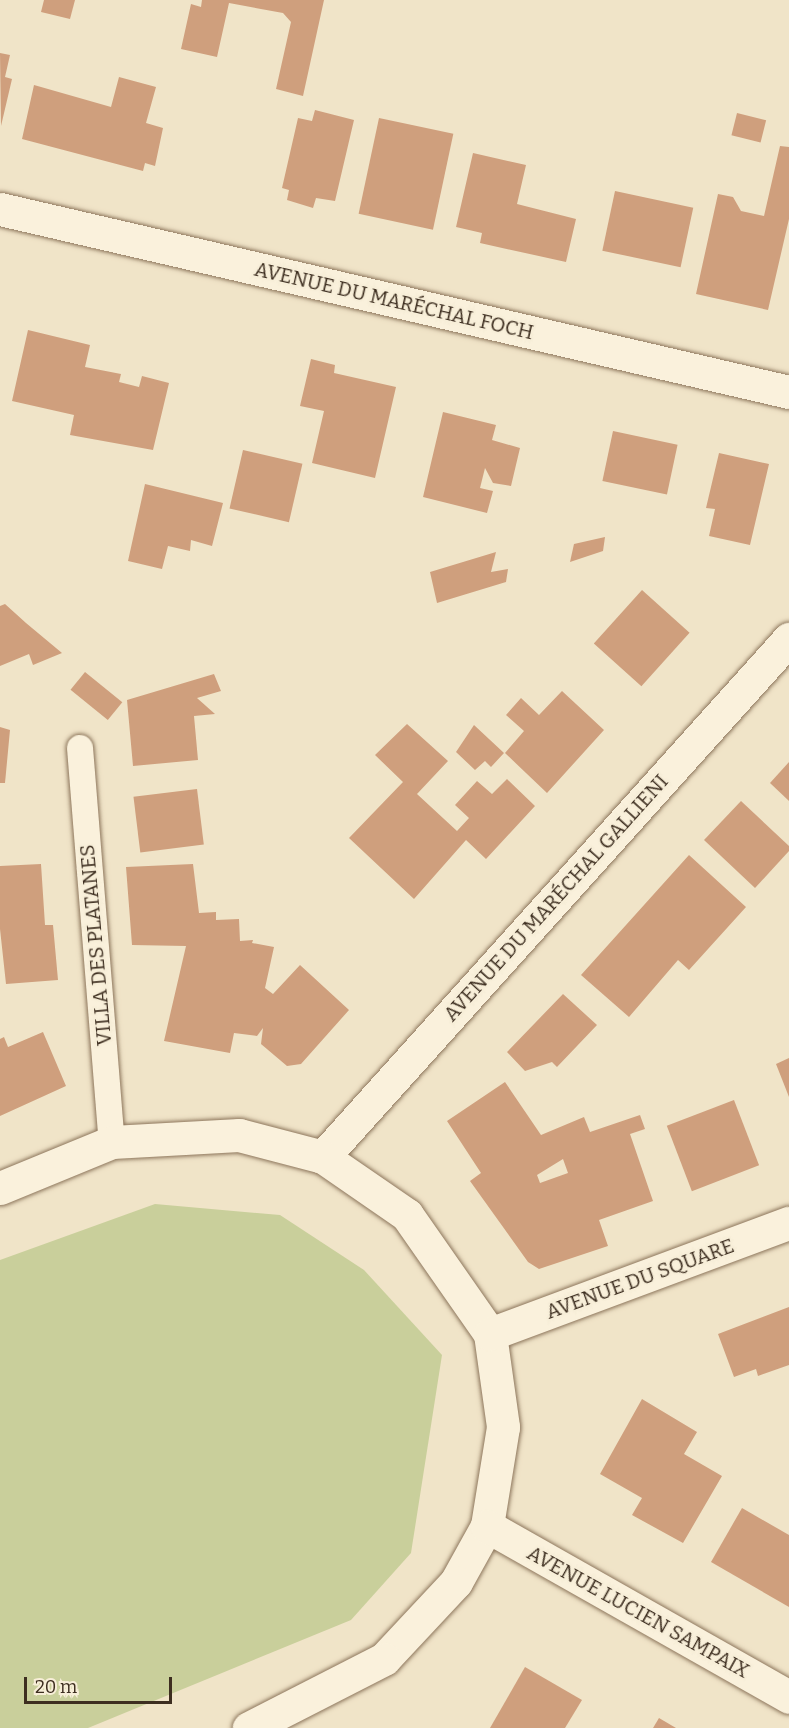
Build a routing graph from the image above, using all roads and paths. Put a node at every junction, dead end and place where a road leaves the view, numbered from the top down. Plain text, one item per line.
1 (0, 209) edge
2 (789, 392) edge
3 (789, 639) edge
4 (80, 748) dead end
5 (112, 1142) junction
6 (323, 1157) junction
7 (0, 1188) edge
8 (789, 1223) edge
9 (490, 1334) junction
10 (487, 1526) junction
11 (789, 1697) edge
12 (249, 1728) edge

1 - 2 street, AVENUE DU MARÉCHAL FOCH
3 - 6 street, AVENUE DU MARÉCHAL GALLIENI
4 - 5 lane, VILLA DES PLATANES
5 - 6 street
5 - 7 street
6 - 9 street
8 - 9 street, AVENUE DU SQUARE
9 - 10 street
10 - 11 street, AVENUE LUCIEN SAMPAIX
10 - 12 street

